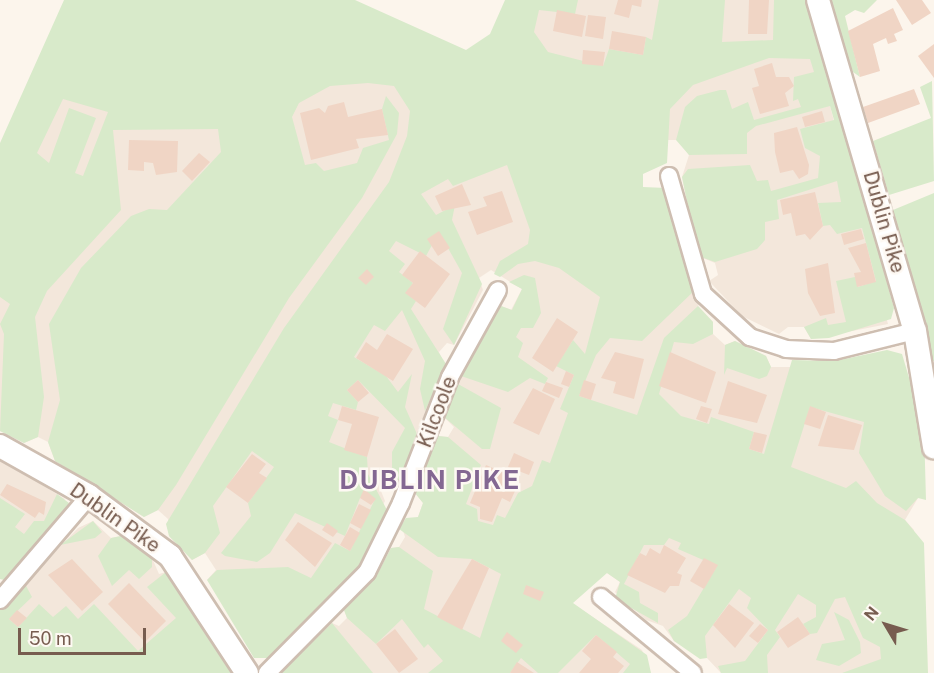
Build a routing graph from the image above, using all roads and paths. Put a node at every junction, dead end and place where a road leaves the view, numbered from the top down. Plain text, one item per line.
1 (819, 0) edge
2 (669, 176) dead end
3 (498, 290) dead end
4 (915, 331) junction
5 (932, 411) edge
6 (0, 446) edge
7 (934, 447) edge
8 (89, 496) junction
9 (601, 597) dead end
10 (0, 600) edge
11 (673, 667) edge
12 (247, 673) edge
13 (267, 673) edge
14 (693, 673) edge

1 - 4 street, Dublin Pike
2 - 4 street
3 - 13 street, Kilcoole
4 - 5 street, Dublin Pike
5 - 7 street, Dublin Pike
6 - 8 street, Dublin Pike
8 - 10 street
8 - 12 street, Dublin Pike
9 - 11 street
11 - 14 street

